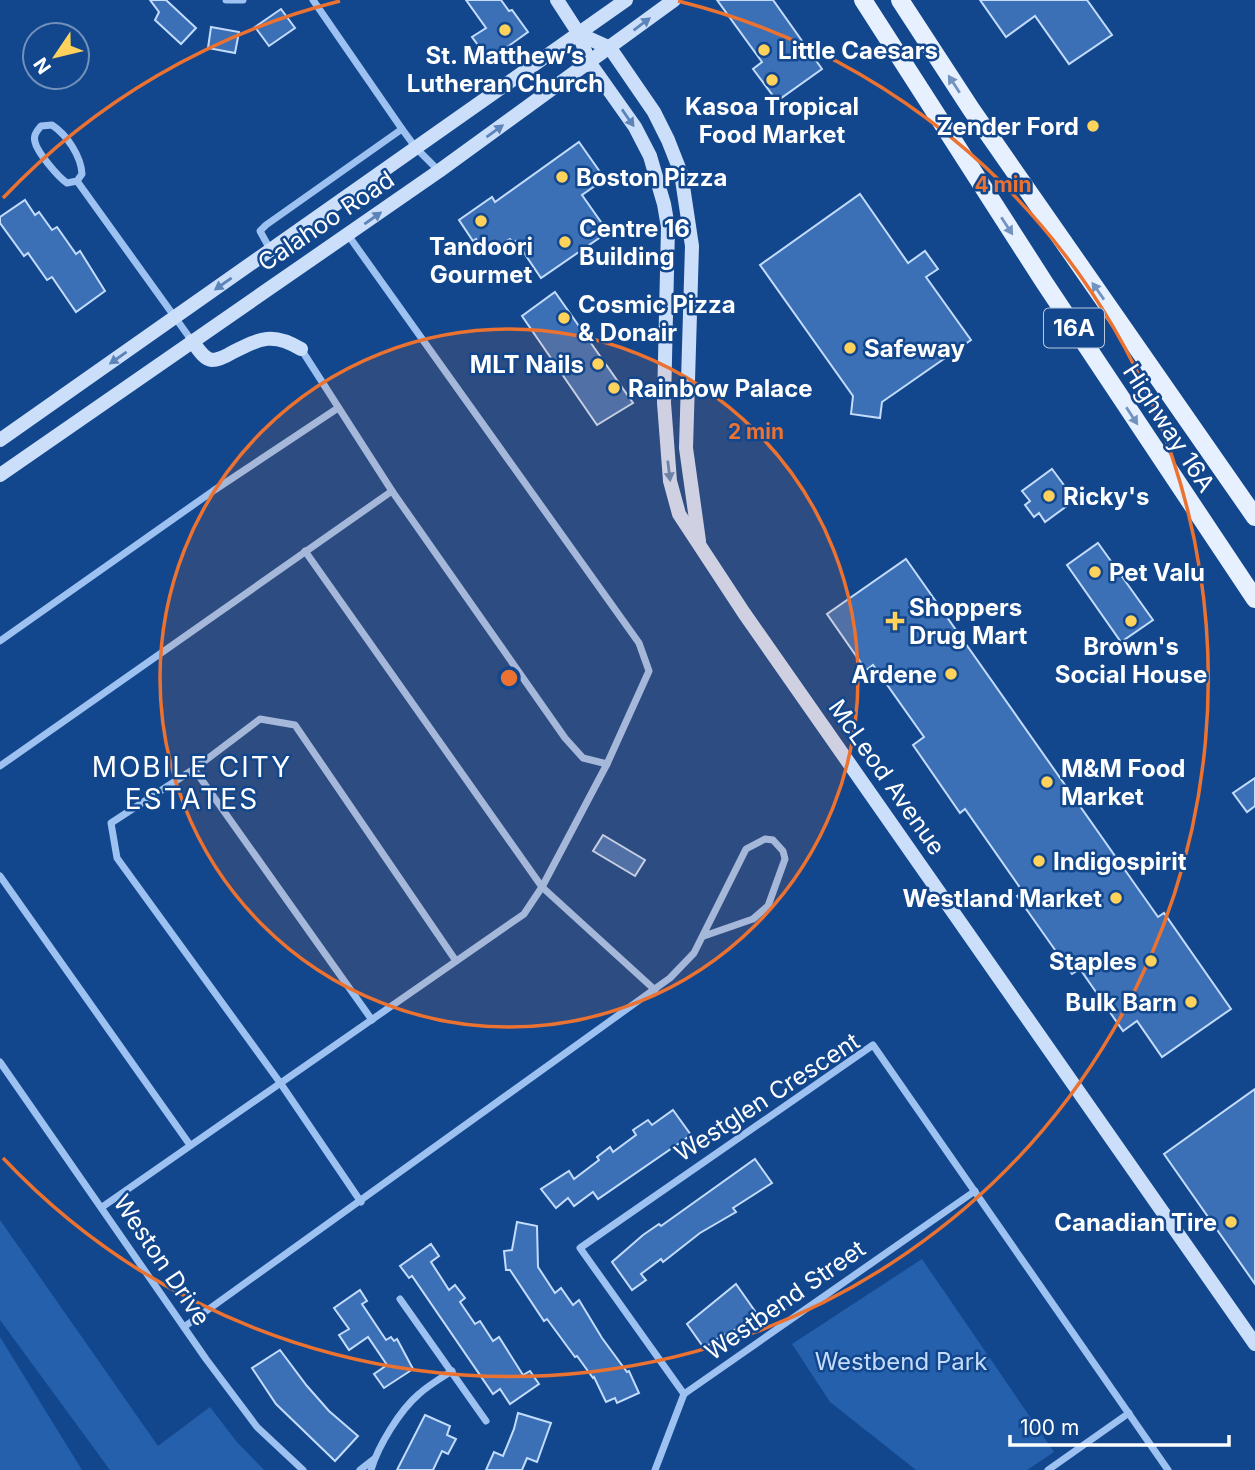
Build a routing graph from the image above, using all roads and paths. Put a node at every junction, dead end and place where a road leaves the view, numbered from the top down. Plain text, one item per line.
1 (226, 0) edge
2 (243, 0) edge
3 (313, 0) edge
4 (557, 0) edge
5 (626, 0) edge
6 (674, 0) edge
7 (863, 0) edge
8 (900, 0) edge
9 (579, 34) junction
10 (610, 48) junction
11 (589, 62) junction
12 (402, 129) junction
13 (416, 148) junction
14 (439, 171) junction
15 (77, 181) junction
16 (348, 235) junction
17 (271, 251) junction
18 (174, 318) junction
19 (192, 341) junction
20 (301, 349) joint
21 (338, 408) junction
22 (0, 440) edge
23 (0, 475) edge
24 (391, 491) junction
25 (1255, 517) edge
26 (700, 544) junction
27 (305, 551) junction
28 (1232, 566) junction
29 (1255, 586) edge
30 (1255, 599) edge
31 (0, 640) edge
32 (607, 764) junction
33 (0, 766) edge
34 (194, 769) junction
35 (0, 876) edge
36 (542, 887) junction
37 (704, 936) junction
38 (456, 961) junction
39 (655, 990) junction
40 (372, 1020) junction
41 (0, 1062) edge
42 (281, 1084) junction
43 (190, 1145) junction
44 (975, 1192) junction
45 (361, 1202) junction
46 (102, 1207) junction
47 (400, 1299) dead end
48 (184, 1327) junction
49 (1255, 1344) edge
50 (452, 1371) junction
51 (684, 1394) junction
52 (1129, 1413) junction
53 (486, 1421) dead end
54 (374, 1459) junction
55 (303, 1470) edge
56 (360, 1470) edge
57 (372, 1470) edge
58 (655, 1470) edge
59 (1048, 1470) edge
60 (1168, 1470) edge

1 - 2 street
3 - 12 street
4 - 9 street, McLeod Avenue
5 - 9 street, Calahoo Road
10 -> 6 street, Calahoo Road
7 -> 28 main road, Highway 16A / 16A
25 -> 8 main road, Highway 16A / 16A
9 - 10 street
9 - 11 street, McLeod Avenue
9 - 13 street, Calahoo Road
10 - 11 street, Calahoo Road
10 - 26 street, McLeod Avenue
14 -> 11 street, Calahoo Road
11 -> 26 street, McLeod Avenue
12 - 13 street
12 - 17 street, Calahoo Road
13 - 14 street
13 - 17 street, Calahoo Road
16 -> 14 street, Calahoo Road
15 - 15 street
15 - 18 street
16 - 19 street, Calahoo Road
16 - 32 street
17 -> 18 street, Calahoo Road
18 - 19 street
18 -> 22 street, Calahoo Road
19 - 20 street
19 - 23 street, Calahoo Road
20 - 21 street
21 - 24 street
21 - 31 street
24 - 27 street
24 - 32 street
26 - 49 street, McLeod Avenue
27 - 33 street
27 - 36 street
28 - 29 main road
28 - 30 main road, Highway 16A / 16A
32 - 36 street
34 - 38 street
34 - 40 street
34 - 42 street
35 - 43 street
36 - 38 street
36 - 39 street
37 - 37 street
37 - 39 street
38 - 40 street
39 - 45 street
40 - 42 street
41 - 46 street, Weston Drive
42 - 43 street
42 - 45 street
43 - 46 street
44 - 51 street, Westbend Street
44 - 51 street, Westglen Crescent
44 - 52 street, Westglen Crescent
45 - 48 street
46 - 48 street, Weston Drive
47 - 50 street
48 - 55 street, Weston Drive
50 - 53 street
50 - 54 street
51 - 58 street
52 - 59 street
52 - 60 street, Westglen Crescent
54 - 56 street
54 - 57 street

